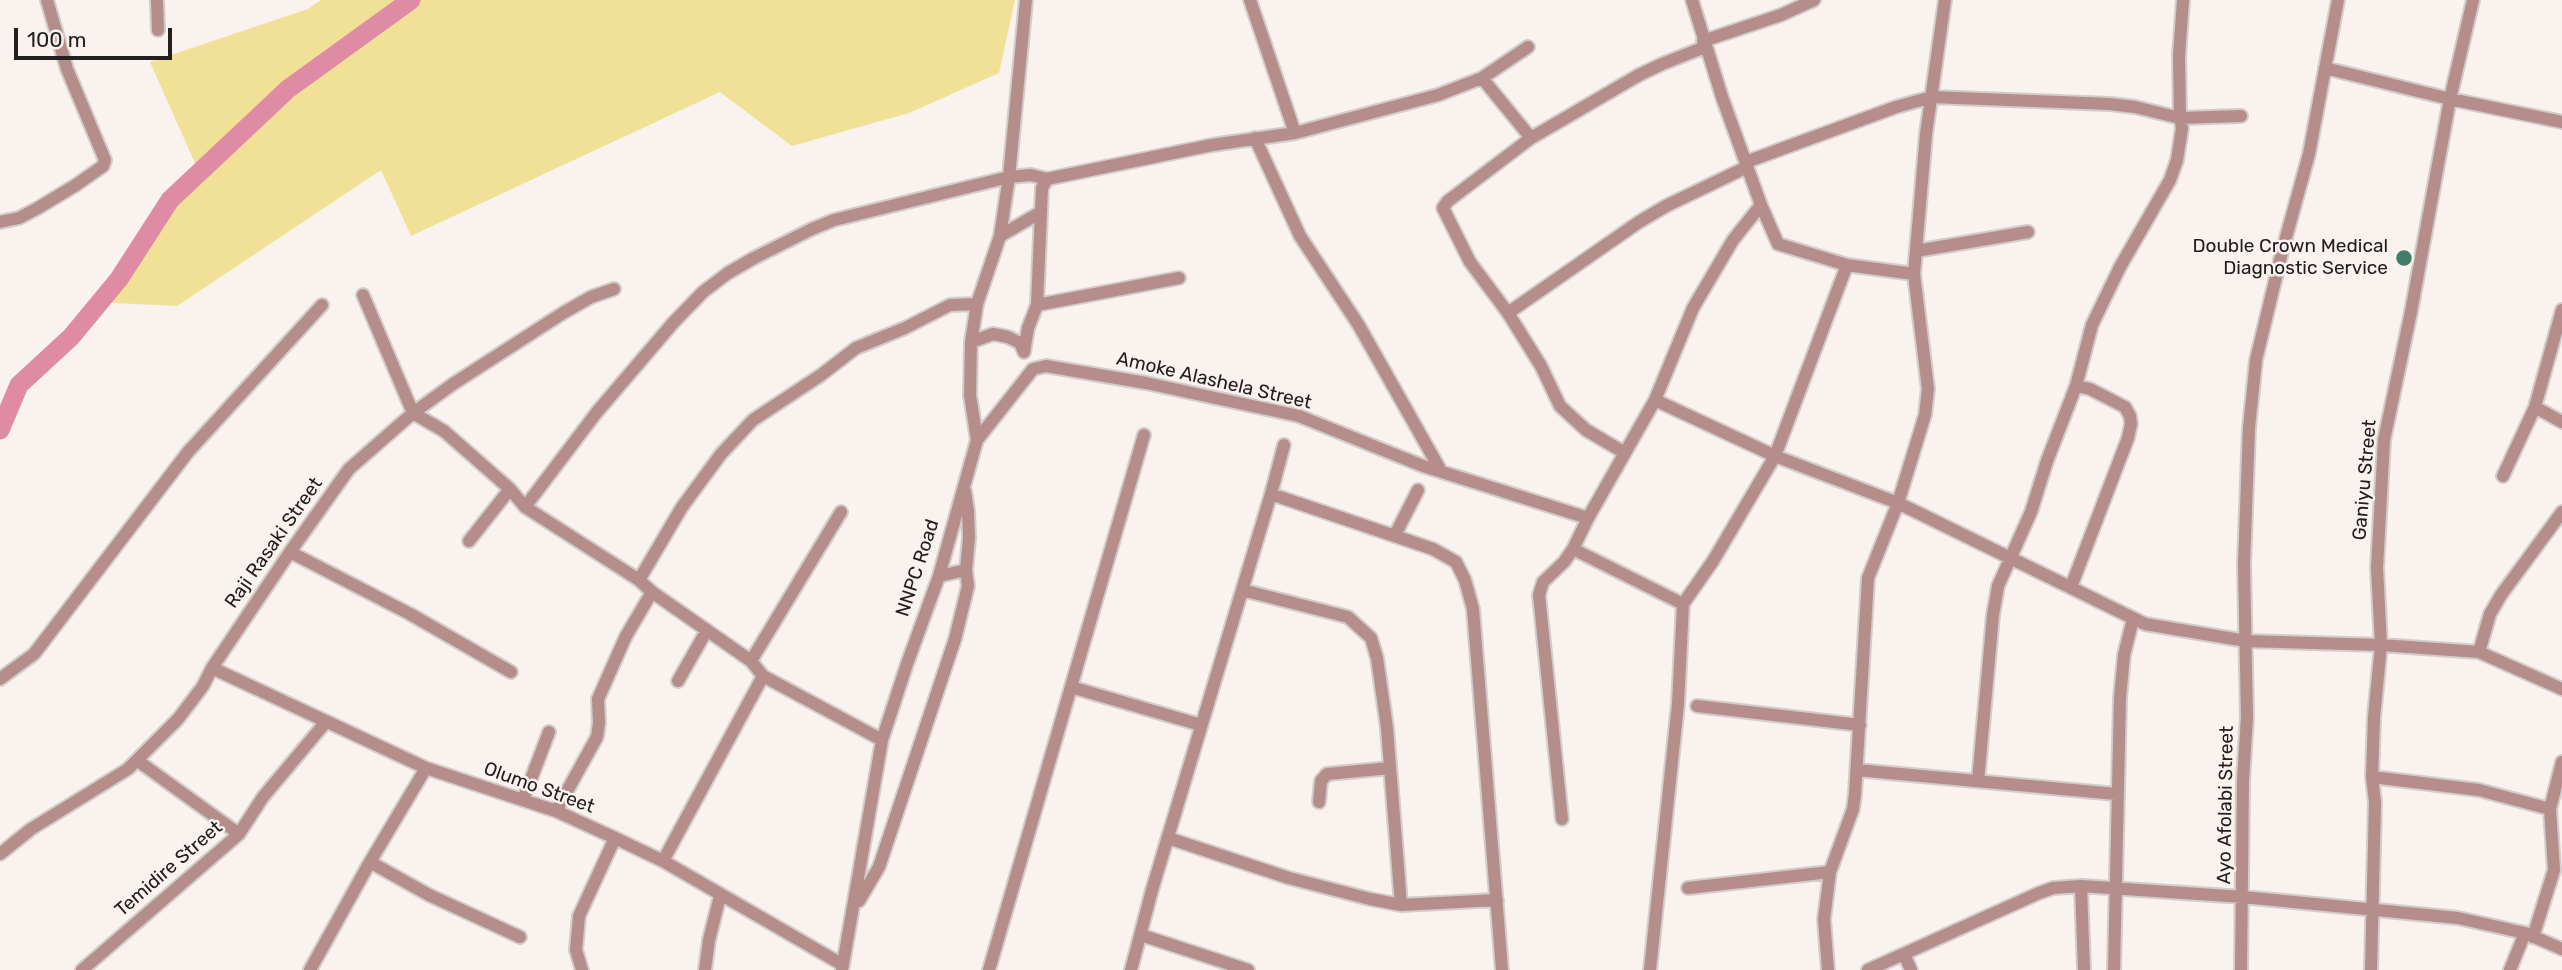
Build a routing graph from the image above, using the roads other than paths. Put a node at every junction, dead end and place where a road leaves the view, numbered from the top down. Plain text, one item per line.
1 (47, 0) edge
2 (157, 0) edge
3 (1026, 0) edge
4 (1692, 0) edge
5 (1814, 0) edge
6 (1945, 0) edge
7 (2183, 0) edge
8 (2337, 0) edge
9 (2473, 0) edge
10 (1255, 1) edge
11 (158, 30) dead end
12 (1704, 44) junction
13 (1528, 47) dead end
14 (2325, 68) junction
15 (1482, 78) junction
16 (1932, 97) junction
17 (2450, 99) junction
18 (2241, 116) dead end
19 (2180, 118) junction
20 (2562, 122) edge
21 (1294, 133) junction
22 (1255, 138) junction
23 (1531, 138) junction
24 (1747, 165) junction
25 (1009, 177) junction
26 (1047, 179) junction
27 (1761, 205) junction
28 (1041, 212) junction
29 (0, 222) edge
30 (2028, 232) dead end
31 (1000, 236) junction
32 (1916, 251) junction
33 (1847, 265) junction
34 (1914, 274) junction
35 (1179, 278) dead end
36 (614, 289) dead end
37 (363, 295) dead end
38 (977, 304) junction
39 (323, 305) dead end
40 (1037, 305) junction
41 (2562, 310) edge
42 (1508, 313) junction
43 (971, 342) junction
44 (1024, 352) junction
45 (1033, 369) junction
46 (2076, 386) junction
47 (1655, 400) junction
48 (2535, 407) junction
49 (413, 413) junction
50 (2562, 422) edge
51 (1144, 435) dead end
52 (977, 440) junction
53 (1284, 445) dead end
54 (1625, 453) junction
55 (1775, 456) junction
56 (1441, 471) junction
57 (2503, 475) dead end
58 (964, 487) junction
59 (510, 489) junction
60 (1418, 490) dead end
61 (1271, 495) junction
62 (1898, 503) junction
63 (525, 507) junction
64 (841, 512) dead end
65 (2562, 512) edge
66 (1588, 517) junction
67 (1395, 535) junction
68 (469, 541) dead end
69 (1573, 549) junction
70 (290, 552) junction
71 (2012, 559) junction
72 (965, 570) junction
73 (939, 576) junction
74 (639, 580) junction
75 (2071, 587) junction
76 (1242, 590) junction
77 (652, 592) junction
78 (1683, 604) junction
79 (2133, 619) junction
80 (707, 630) junction
81 (2246, 641) junction
82 (2381, 645) junction
83 (2479, 652) junction
84 (751, 661) junction
85 (212, 668) junction
86 (511, 672) dead end
87 (763, 676) junction
88 (0, 679) edge
89 (678, 681) dead end
90 (1071, 687) junction
91 (2562, 689) edge
92 (1697, 706) dead end
93 (325, 723) junction
94 (1201, 725) junction
95 (1860, 725) junction
96 (550, 732) dead end
97 (882, 740) junction
98 (138, 761) junction
99 (2562, 762) edge
100 (426, 768) junction
101 (1390, 768) junction
102 (1857, 770) junction
103 (2372, 777) junction
104 (1978, 781) junction
105 (2116, 794) junction
106 (523, 800) junction
107 (1319, 802) dead end
108 (2550, 809) junction
109 (556, 811) junction
110 (1562, 819) dead end
111 (239, 834) junction
112 (615, 838) junction
113 (1168, 838) junction
114 (0, 854) edge
115 (370, 862) junction
116 (663, 862) junction
117 (1830, 872) junction
118 (2081, 886) junction
119 (1688, 888) dead end
120 (2116, 888) junction
121 (720, 896) junction
122 (2243, 897) junction
123 (1497, 900) junction
124 (1401, 905) junction
125 (2372, 910) junction
126 (854, 911) junction
127 (2529, 935) junction
128 (1141, 936) junction
129 (520, 937) dead end
130 (2562, 949) edge
131 (1904, 954) junction
132 (843, 968) edge
133 (82, 970) edge
134 (310, 970) edge
135 (582, 970) edge
136 (705, 970) edge
137 (989, 970) edge
138 (1131, 970) edge
139 (1248, 970) edge
140 (1502, 970) edge
141 (1650, 970) edge
142 (1828, 970) edge
143 (1868, 970) edge
144 (1911, 970) edge
145 (2084, 970) edge
146 (2114, 970) edge
147 (2241, 970) edge
148 (2371, 970) edge
149 (2510, 970) edge

1 - 29 street
2 - 11 street
3 - 25 street, NNPC Road
4 - 12 street
5 - 12 street
6 - 16 street
7 - 19 street
8 - 14 street, Ayo Afolabi Street
9 - 17 street, Ganiyu Street
10 - 21 street
12 - 23 street
12 - 24 street
13 - 15 street
14 - 17 street
14 - 81 street, Ayo Afolabi Street
15 - 21 street
15 - 23 street
16 - 19 street
16 - 24 street
16 - 32 street
17 - 20 street
17 - 82 street, Ganiyu Street
18 - 19 street
19 - 46 street
21 - 22 street
22 - 26 street
22 - 56 street
23 - 42 street
24 - 27 street
24 - 42 street
25 - 26 street
25 - 31 street, NNPC Road
25 - 63 street
26 - 28 street
27 - 33 street
27 - 47 street
28 - 31 street
28 - 40 street
30 - 32 street
31 - 38 street, NNPC Road
32 - 34 street
33 - 34 street
33 - 55 street
34 - 62 street
35 - 40 street
36 - 49 street, Raji Rasaki Street
37 - 49 street
38 - 43 street, NNPC Road
38 - 74 street
39 - 88 street
40 - 44 street
41 - 48 street
42 - 54 street
43 - 44 street
43 - 52 street, NNPC Road
44 - 45 street
45 - 52 street
45 - 56 street, Amoke Alashela Street
46 - 71 street
46 - 75 street
47 - 54 street
47 - 55 street
48 - 50 street
48 - 57 street
49 - 59 street
49 - 70 street, Raji Rasaki Street
51 - 90 street
52 - 58 street, NNPC Road
53 - 61 street
54 - 66 street
55 - 62 street
55 - 78 street
56 - 66 street, Amoke Alashela Street
58 - 72 street
58 - 73 street, NNPC Road
59 - 63 street
59 - 68 street
60 - 67 street
61 - 67 street
61 - 76 street
62 - 71 street
62 - 95 street
63 - 74 street
64 - 84 street
65 - 83 street
66 - 69 street
67 - 123 street
69 - 78 street
69 - 110 street
70 - 85 street, Raji Rasaki Street
70 - 86 street
71 - 75 street
71 - 104 street
72 - 73 street
72 - 126 street
73 - 97 street, NNPC Road
74 - 77 street
75 - 79 street
76 - 94 street
76 - 101 street
77 - 80 street
77 - 109 street
78 - 141 street
79 - 81 street
79 - 105 street
80 - 84 street
80 - 89 street
81 - 82 street
81 - 122 street, Ayo Afolabi Street
82 - 83 street
82 - 103 street, Ganiyu Street
83 - 91 street
84 - 87 street
85 - 93 street, Olumo Street
85 - 98 street, Raji Rasaki Street
87 - 97 street
87 - 116 street
90 - 94 street
90 - 137 street
92 - 95 street
93 - 100 street, Olumo Street
93 - 111 street, Temidire Street
94 - 113 street
95 - 102 street
96 - 106 street
97 - 126 street, NNPC Road
98 - 111 street
98 - 114 street, Raji Rasaki Street
99 - 108 street
100 - 106 street, Olumo Street
100 - 115 street
101 - 107 street
101 - 124 street
102 - 104 street
102 - 117 street
103 - 108 street
103 - 125 street, Ganiyu Street
104 - 105 street
105 - 120 street
106 - 109 street, Olumo Street
108 - 127 street
109 - 112 street, Olumo Street
111 - 133 street, Temidire Street
112 - 116 street, Olumo Street
112 - 135 street
113 - 124 street
113 - 128 street
115 - 129 street
115 - 134 street
116 - 121 street, Olumo Street
117 - 119 street
117 - 142 street
118 - 120 street
118 - 131 street
118 - 145 street
120 - 122 street
120 - 146 street
121 - 132 street, Olumo Street
121 - 136 street
122 - 125 street
122 - 147 street, Ayo Afolabi Street
123 - 124 street
123 - 140 street
125 - 127 street
125 - 148 street, Ganiyu Street
126 - 132 street, NNPC Road
127 - 130 street
127 - 149 street
128 - 138 street
128 - 139 street
131 - 143 street
131 - 144 street

